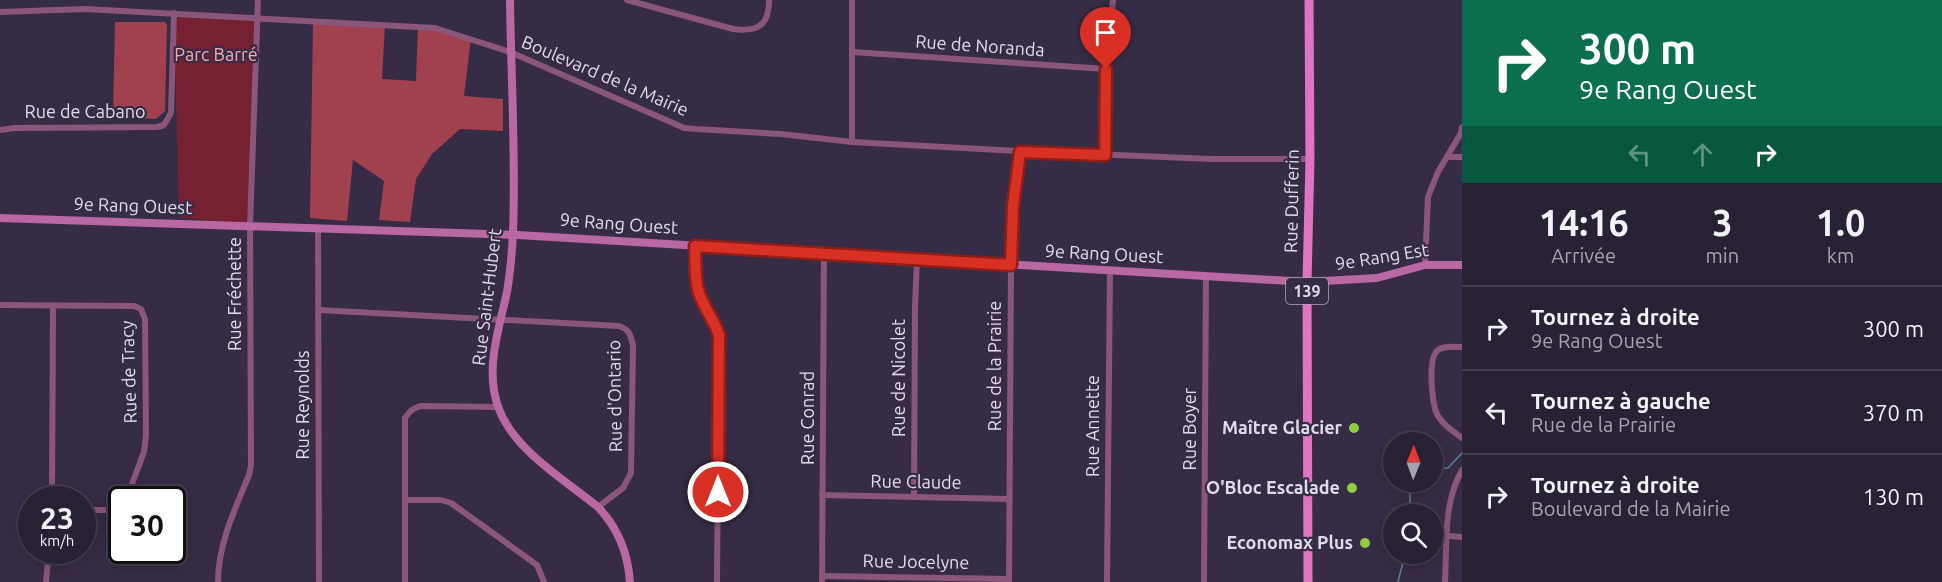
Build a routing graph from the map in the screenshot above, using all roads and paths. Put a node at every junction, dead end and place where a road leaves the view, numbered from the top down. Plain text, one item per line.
1 (258, 0) edge
2 (510, 0) edge
3 (627, 0) edge
4 (769, 0) edge
5 (852, 0) edge
6 (1113, 0) edge
7 (1310, 0) edge
8 (0, 12) edge
9 (174, 13) junction
10 (259, 17) junction
11 (510, 52) junction
12 (852, 52) junction
13 (1106, 69) junction
14 (1462, 127) edge
15 (0, 130) edge
16 (852, 142) junction
17 (1020, 152) junction
18 (1105, 155) junction
19 (1447, 157) junction
20 (1462, 157) edge
21 (1310, 159) junction
22 (0, 218) edge
23 (250, 226) junction
24 (318, 228) junction
25 (513, 235) junction
26 (695, 246) junction
27 (824, 253) junction
28 (917, 259) junction
29 (1011, 265) junction
30 (1425, 265) junction
31 (1462, 265) edge
32 (1110, 270) junction
33 (1206, 276) junction
34 (1307, 282) junction
35 (0, 305) edge
36 (53, 306) junction
37 (318, 309) junction
38 (500, 320) junction
39 (1462, 347) edge
40 (498, 407) junction
41 (1462, 438) edge
42 (1462, 470) edge
43 (52, 486) edge
44 (131, 486) edge
45 (822, 495) junction
46 (914, 497) junction
47 (1009, 499) junction
48 (405, 500) junction
49 (598, 507) junction
50 (1448, 536) junction
51 (1462, 537) edge
52 (47, 564) edge
53 (822, 579) edge
54 (914, 580) edge
55 (1009, 580) edge
56 (46, 582) edge
57 (218, 582) edge
58 (319, 582) edge
59 (405, 582) edge
60 (544, 582) edge
61 (630, 582) edge
62 (717, 582) edge
63 (1107, 582) edge
64 (1204, 582) edge
65 (1308, 582) edge
66 (1445, 582) edge

1 - 10 street, Rue Fréchette
2 - 11 street, Rue Saint-Hubert
3 - 4 street
5 - 12 street
6 - 13 street
7 - 21 main road, Rue Dufferin / 139
8 - 9 street, Boulevard de la Mairie
9 - 10 street, Boulevard de la Mairie
9 - 15 street, Rue de Cabano
10 - 11 street, Boulevard de la Mairie
10 - 23 street, Rue Fréchette
11 - 16 street, Boulevard de la Mairie
11 - 25 street, Rue Saint-Hubert
12 - 13 street, Rue de Noranda
12 - 16 street
13 - 18 street
14 - 19 street
16 - 17 street, Boulevard de la Mairie
17 - 18 street, Boulevard de la Mairie
17 - 29 street, Rue de la Prairie
18 - 21 street, Boulevard de la Mairie
19 - 20 street
19 - 30 street
21 - 34 main road, Rue Dufferin / 139
22 - 23 street, 9e Rang Ouest
23 - 24 street, 9e Rang Ouest
23 - 57 street, Rue Fréchette
24 - 25 street, 9e Rang Ouest
24 - 37 street, Rue Reynolds
25 - 26 street, 9e Rang Ouest
25 - 38 street, Rue Saint-Hubert
26 - 27 street, 9e Rang Ouest
26 - 62 street
27 - 28 street, 9e Rang Ouest
27 - 45 street, Rue Conrad
28 - 29 street, 9e Rang Ouest
28 - 46 street, Rue de Nicolet
29 - 32 street, 9e Rang Ouest
29 - 47 street, Rue de la Prairie
30 - 31 street, 9e Rang Est
30 - 34 street, 9e Rang Est
32 - 33 street, 9e Rang Ouest
32 - 63 street, Rue Annette
33 - 34 street, 9e Rang Ouest
33 - 64 street, Rue Boyer
34 - 65 main road, Rue Dufferin / 139
35 - 36 street, Rue de Tracy
36 - 43 street
36 - 44 street, Rue de Tracy
37 - 38 street, Rue d'Ontario
37 - 58 street, Rue Reynolds
38 - 40 street, Rue Saint-Hubert
38 - 49 street, Rue d'Ontario
39 - 41 street
40 - 48 street
40 - 49 street, Rue Saint-Hubert
42 - 50 street
45 - 46 street, Rue Claude
45 - 53 street, Rue Conrad
46 - 47 street, Rue Claude
47 - 55 street, Rue de la Prairie
48 - 59 street
48 - 60 street
49 - 61 street, Rue Saint-Hubert
50 - 51 street
50 - 66 street
52 - 56 street
53 - 54 street, Rue Jocelyne
54 - 55 street, Rue Jocelyne

